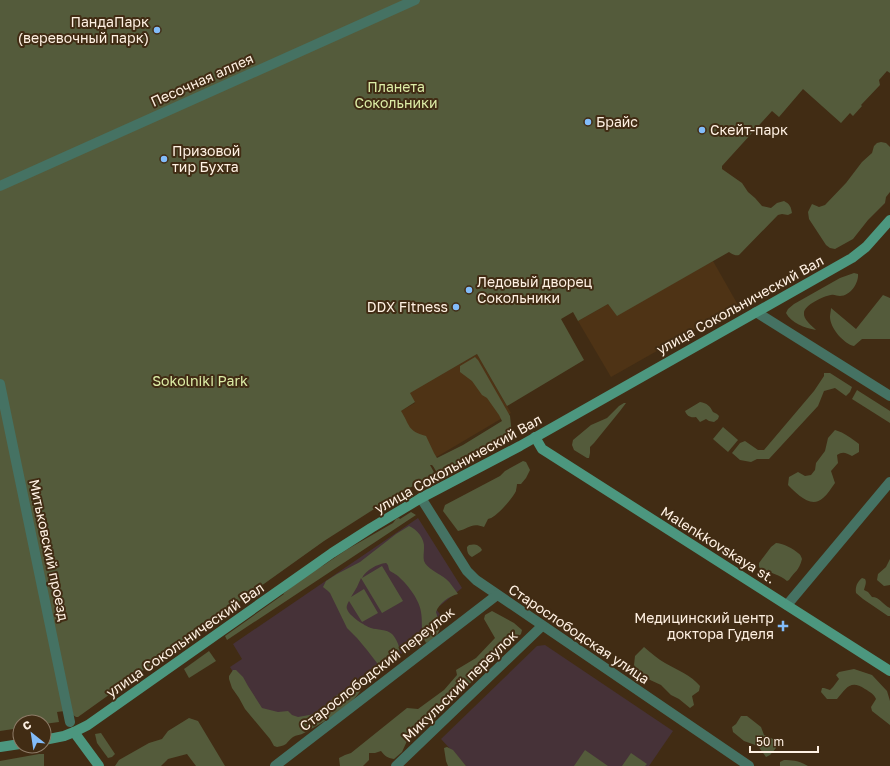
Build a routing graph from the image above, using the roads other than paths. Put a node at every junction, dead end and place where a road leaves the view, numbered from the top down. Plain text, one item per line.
1 (415, 0) edge
2 (0, 186) edge
3 (890, 220) edge
4 (756, 312) junction
5 (0, 384) edge
6 (890, 396) edge
7 (535, 437) junction
8 (890, 482) edge
9 (421, 498) junction
10 (496, 595) junction
11 (787, 605) junction
12 (542, 626) junction
13 (890, 671) edge
14 (70, 722) dead end
15 (74, 732) junction
16 (52, 738) edge
17 (12, 745) edge
18 (0, 747) edge
19 (99, 766) edge
20 (275, 766) edge
21 (396, 766) edge
22 (749, 766) edge

1 - 2 street, Песочная аллея
3 - 4 main road, улица Сокольнический Вал
4 - 6 street
4 - 7 main road, улица Сокольнический Вал
5 - 14 street, Митьковский проезд
7 - 9 main road, улица Сокольнический Вал
7 - 11 main road, Malenkkovskaya st.
8 - 11 street
9 - 10 street, Старослободская улица
9 - 15 main road, улица Сокольнический Вал
10 - 12 street, Старослободская улица
10 - 20 street, Старослободский переулок
11 - 13 main road, Malenkkovskaya st.
12 - 21 street, Микульский переулок
12 - 22 street, Старослободская улица
15 - 16 main road, улица Сокольнический Вал
15 - 19 main road
17 - 18 main road

